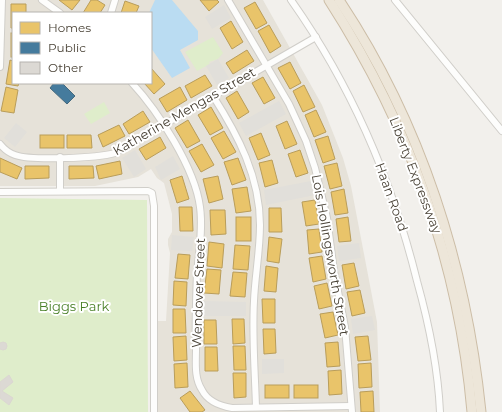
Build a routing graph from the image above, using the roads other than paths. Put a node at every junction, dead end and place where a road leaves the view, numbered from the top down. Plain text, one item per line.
1 (2, 0) edge
2 (42, 0) edge
3 (115, 0) edge
4 (228, 0) edge
5 (291, 0) edge
6 (329, 0) edge
7 (339, 0) edge
8 (395, 0) edge
9 (59, 12) edge
10 (111, 12) edge
11 (316, 37) junction
12 (266, 64) junction
13 (0, 67) edge
14 (133, 84) edge
15 (213, 96) junction
16 (163, 124) junction
17 (502, 131) edge
18 (0, 144) edge
19 (60, 157) junction
20 (60, 191) junction
21 (0, 192) edge
22 (256, 407) junction
23 (351, 409) edge
24 (154, 412) edge
25 (440, 412) edge
26 (472, 412) edge
27 (481, 412) edge

1 - 13 street
2 - 9 street
3 - 10 street
4 - 12 street, Lois Hollingsworth Street
5 - 11 street, Haan Road
6 - 26 highway, Liberty Expressway
7 - 27 highway, Liberty Expressway
8 - 17 street
11 - 12 street, Katherine Mengas Street
11 - 25 street, Haan Road
12 - 15 street, Katherine Mengas Street
12 - 23 street, Lois Hollingsworth Street
14 - 16 street, Wendover Street
15 - 16 street, Katherine Mengas Street
15 - 22 street
16 - 19 street, Katherine Mengas Street
16 - 22 street, Wendover Street
18 - 19 street, Katherine Mengas Street
19 - 20 street
20 - 21 street
20 - 24 street
22 - 23 street, Wendover Street

